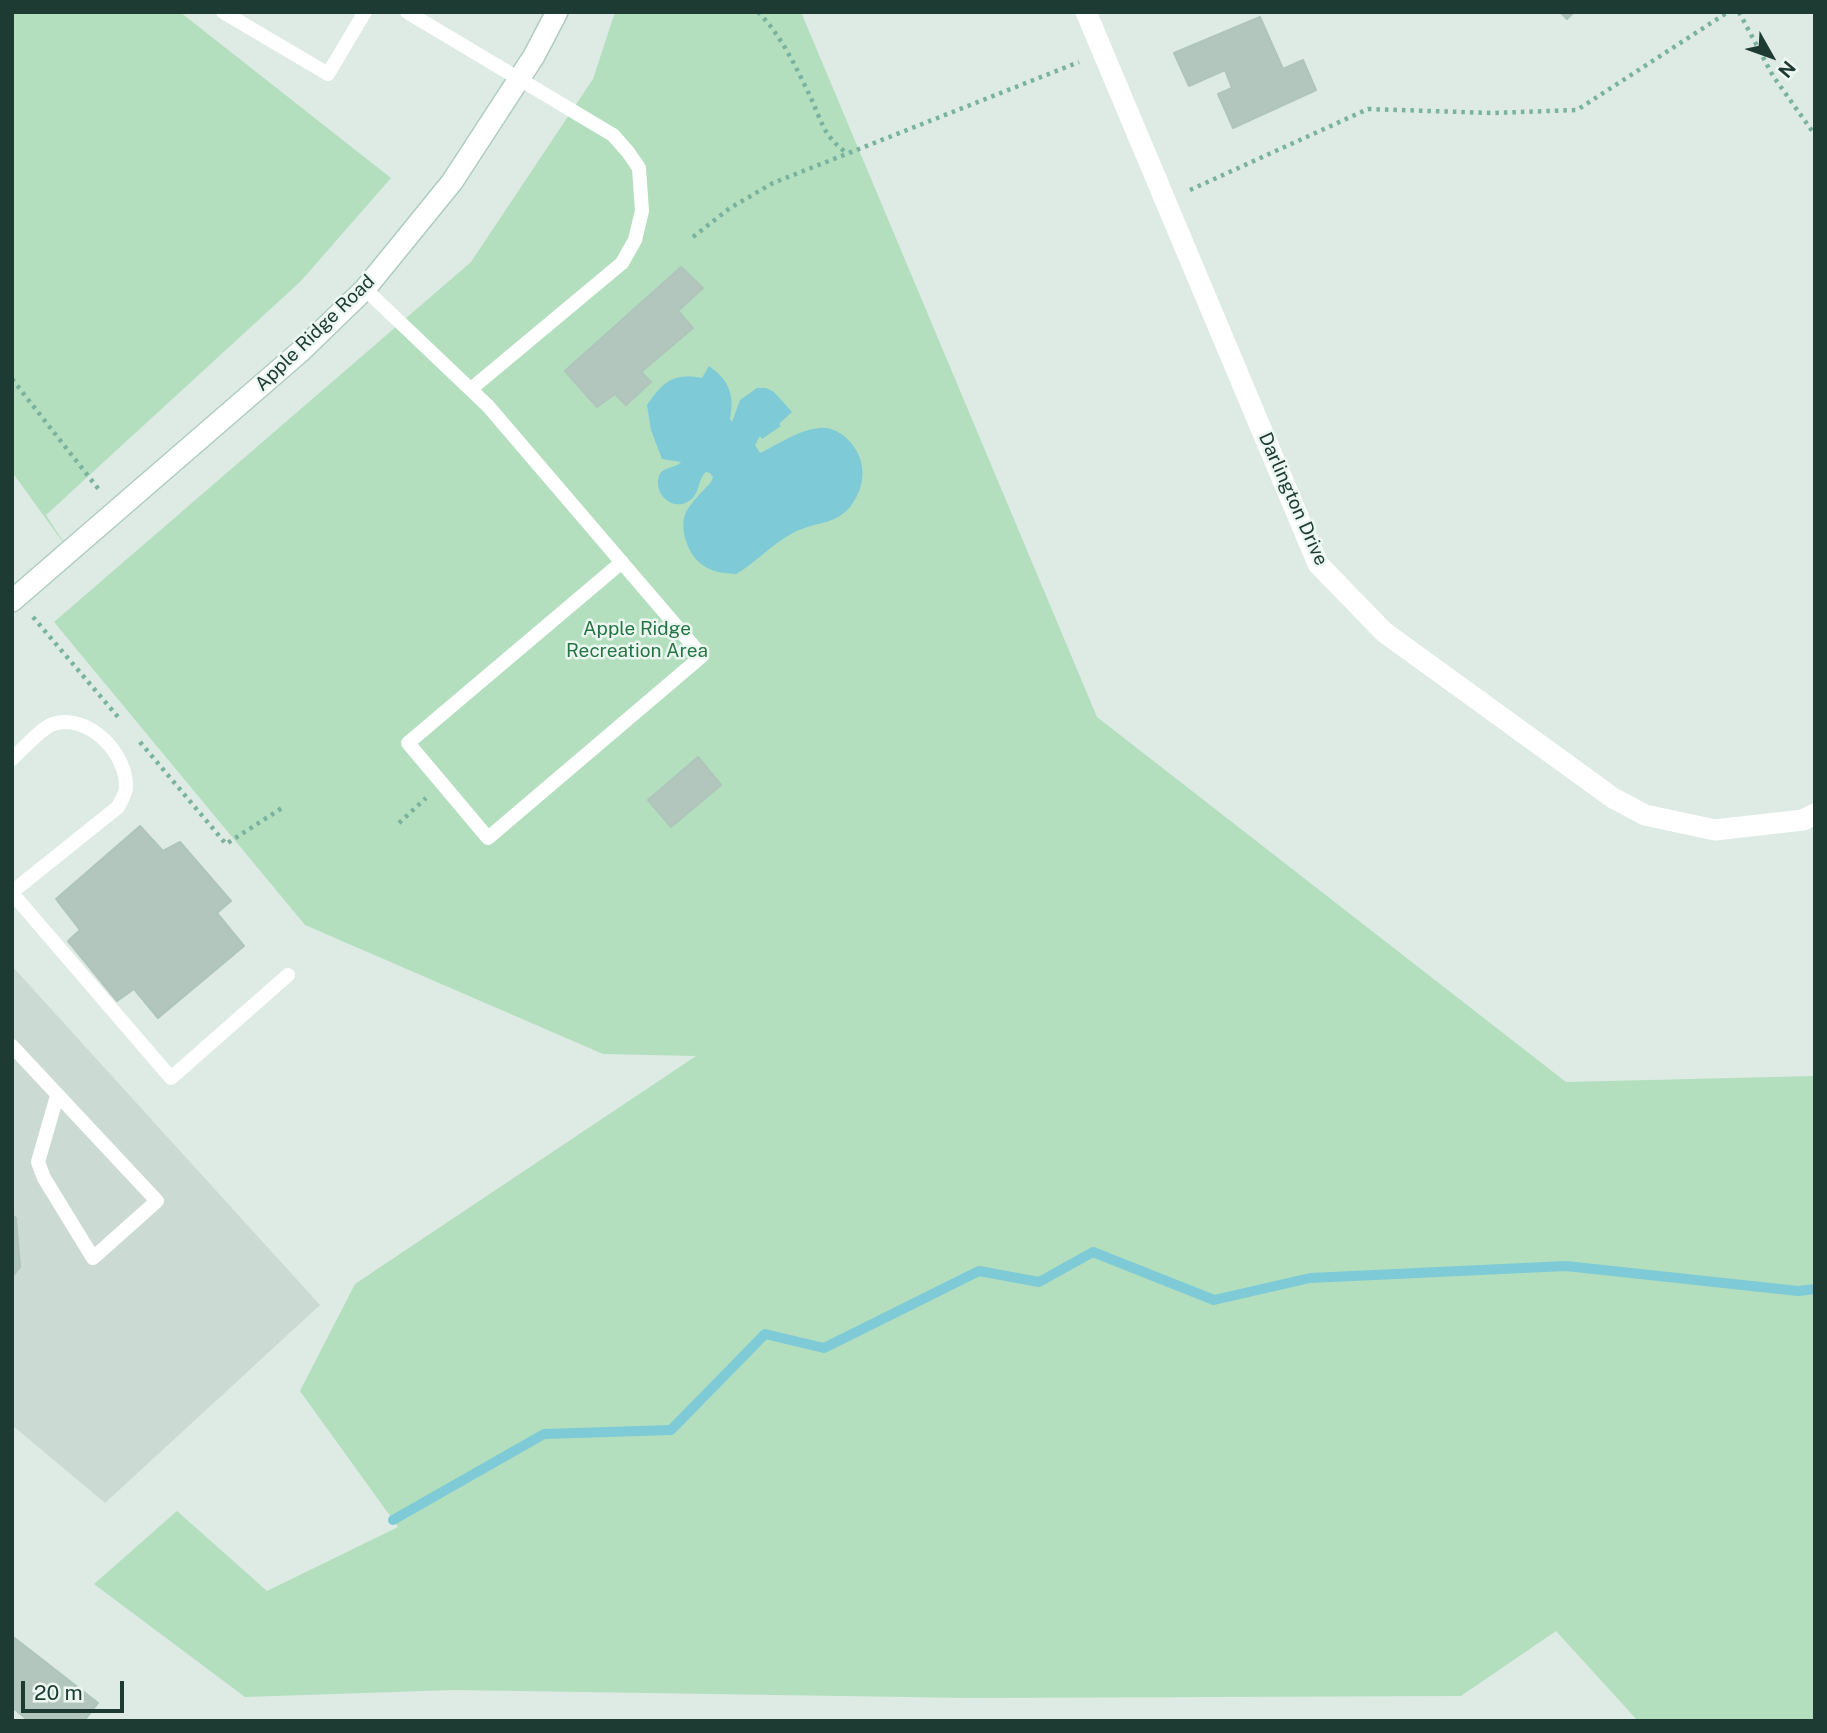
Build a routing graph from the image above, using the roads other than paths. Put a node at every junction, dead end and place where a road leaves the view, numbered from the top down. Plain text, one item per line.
1 (223, 12) edge
2 (365, 12) edge
3 (407, 12) edge
4 (557, 12) edge
5 (1086, 12) edge
6 (519, 80) junction
7 (365, 289) junction
8 (471, 389) junction
9 (622, 562) junction
10 (15, 599) edge
11 (12, 759) edge
12 (1815, 814) edge
13 (12, 892) edge
14 (288, 975) dead end
15 (12, 1046) edge
16 (57, 1096) junction

1 - 2 lane
3 - 6 lane
4 - 6 street, Apple Ridge Road
5 - 12 street, Darlington Drive
6 - 7 street, Apple Ridge Road
6 - 8 lane
7 - 8 lane
7 - 10 street, Apple Ridge Road
8 - 9 lane
9 - 9 lane
11 - 13 lane
13 - 14 lane
15 - 16 lane
16 - 16 lane

